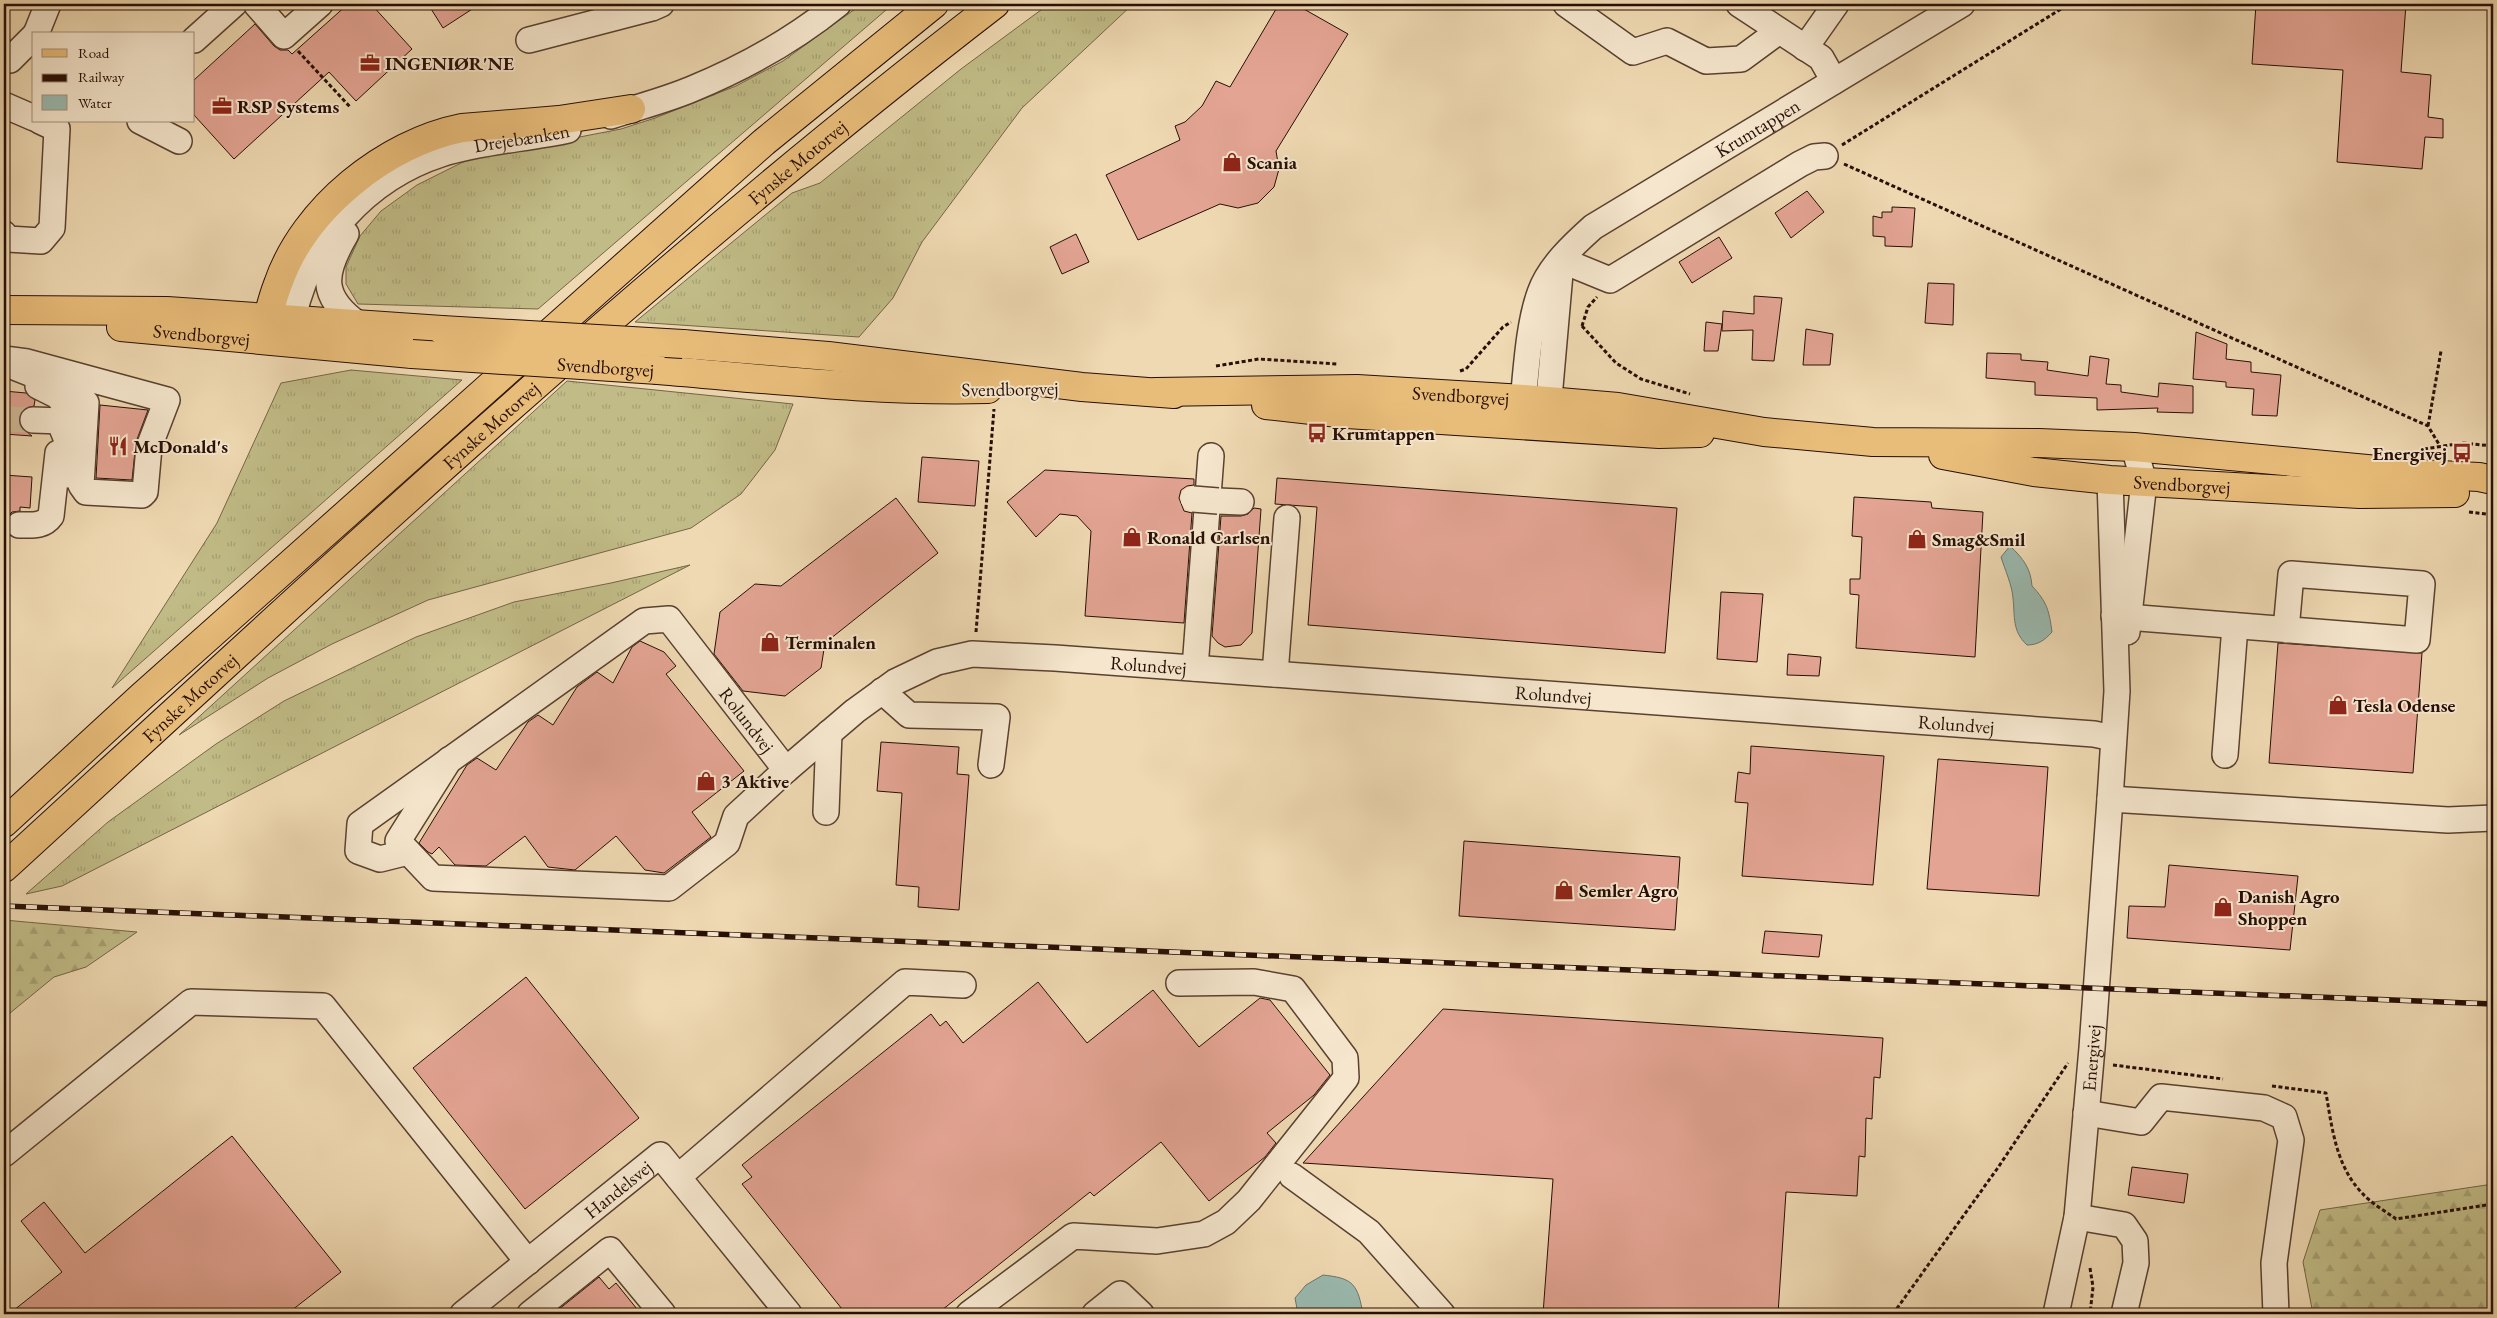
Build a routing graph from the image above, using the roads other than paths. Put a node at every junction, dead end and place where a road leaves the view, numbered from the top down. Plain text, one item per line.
1 (48, 4) edge
2 (234, 4) edge
3 (256, 4) edge
4 (320, 4) edge
5 (661, 4) edge
6 (838, 4) edge
7 (934, 4) edge
8 (995, 4) edge
9 (1566, 4) edge
10 (1739, 4) edge
11 (1836, 4) edge
12 (1962, 4) edge
13 (1779, 31) junction
14 (36, 32) edge
15 (32, 38) edge
16 (195, 39) edge
17 (529, 40) dead end
18 (1805, 48) junction
19 (4, 59) edge
20 (1834, 81) junction
21 (631, 109) junction
22 (4, 112) edge
23 (32, 118) edge
24 (42, 122) edge
25 (142, 122) edge
26 (179, 141) dead end
27 (1825, 156) road end
28 (421, 162) junction
29 (4, 234) edge
30 (1561, 260) junction
31 (7, 310) edge
32 (358, 324) junction
33 (273, 329) junction
34 (4, 359) edge
35 (4, 363) edge
36 (4, 371) edge
37 (1082, 387) junction
38 (1535, 413) junction
39 (33, 420) tunnel mouth
40 (62, 424) junction
41 (1873, 442) junction
42 (1211, 456) dead end
43 (2140, 466) junction
44 (2110, 480) junction
45 (2493, 480) edge
46 (2493, 492) edge
47 (1193, 499) dead end
48 (1229, 501) dead end
49 (77, 505) dead end
50 (1287, 518) dead end
51 (19, 525) dead end
52 (2122, 616) junction
53 (2236, 626) junction
54 (2286, 630) junction
55 (1195, 668) junction
56 (1275, 674) junction
57 (882, 691) junction
58 (829, 733) junction
59 (2113, 738) junction
60 (2225, 755) dead end
61 (449, 760) junction
62 (991, 765) dead end
63 (786, 770) junction
64 (2110, 799) junction
65 (826, 812) dead end
66 (2493, 818) edge
67 (4, 823) edge
68 (408, 852) junction
69 (4, 868) edge
70 (1179, 983) dead end
71 (964, 985) dead end
72 (2086, 1113) junction
73 (4, 1154) edge
74 (1292, 1176) dead end
75 (678, 1177) junction
76 (2077, 1217) junction
77 (528, 1262) junction
78 (463, 1314) edge
79 (530, 1314) edge
80 (664, 1314) edge
81 (789, 1314) edge
82 (969, 1314) edge
83 (1095, 1314) edge
84 (1141, 1314) edge
85 (1442, 1314) edge
86 (2056, 1314) edge
87 (2124, 1314) edge
88 (2276, 1314) edge

1 - 14 street
2 - 16 street
3 - 4 street
5 - 17 street
6 - 21 street, Drejebænken
7 - 67 main road, Fynske Motorvej
8 - 69 main road, Fynske Motorvej
9 - 13 street
10 - 13 street
11 - 18 street
12 - 20 street, Krumtappen
13 - 18 street
15 - 19 street
18 - 20 street
20 - 30 street, Krumtappen
21 - 28 street, Drejebænken
21 - 33 main road
22 - 23 street
24 - 29 street
25 - 26 street
27 - 30 street
28 - 32 street
28 - 33 street, Drejebænken
30 - 38 street
31 - 33 main road, Svendborgvej
32 - 33 main road, Svendborgvej
32 - 37 main road, Svendborgvej, bridge
33 - 37 main road, Svendborgvej, bridge
34 - 35 street
36 - 40 street
37 - 38 main road, Svendborgvej
38 - 41 main road, Svendborgvej
39 - 40 street
40 - 49 street
40 - 51 street
41 - 43 main road, Svendborgvej
41 - 44 main road, Svendborgvej
42 - 55 street
43 - 44 main road, Svendborgvej
43 - 45 main road, Svendborgvej
43 - 46 main road, Svendborgvej
43 - 52 street, Energivej
44 - 52 street, Energivej
47 - 48 street, bridge
50 - 56 street
52 - 53 street
52 - 59 street, Energivej
53 - 54 street
53 - 60 street
54 - 54 street
55 - 56 street, Rolundvej
55 - 57 street, Rolundvej
56 - 59 street, Rolundvej
57 - 58 street, Rolundvej
57 - 62 street
58 - 63 street, Rolundvej
58 - 65 street
59 - 64 street, Energivej
61 - 63 street, Rolundvej
61 - 68 street
61 - 68 street, Rolundvej
63 - 68 street
64 - 66 street
64 - 72 street, Energivej
70 - 82 street
71 - 75 street
72 - 76 street, Energivej
72 - 88 street
73 - 77 street
74 - 85 street
75 - 77 street, Handelsvej
75 - 81 street, Handelsvej
76 - 86 street, Energivej
76 - 87 street
77 - 78 street, Handelsvej
79 - 80 street
83 - 84 street

